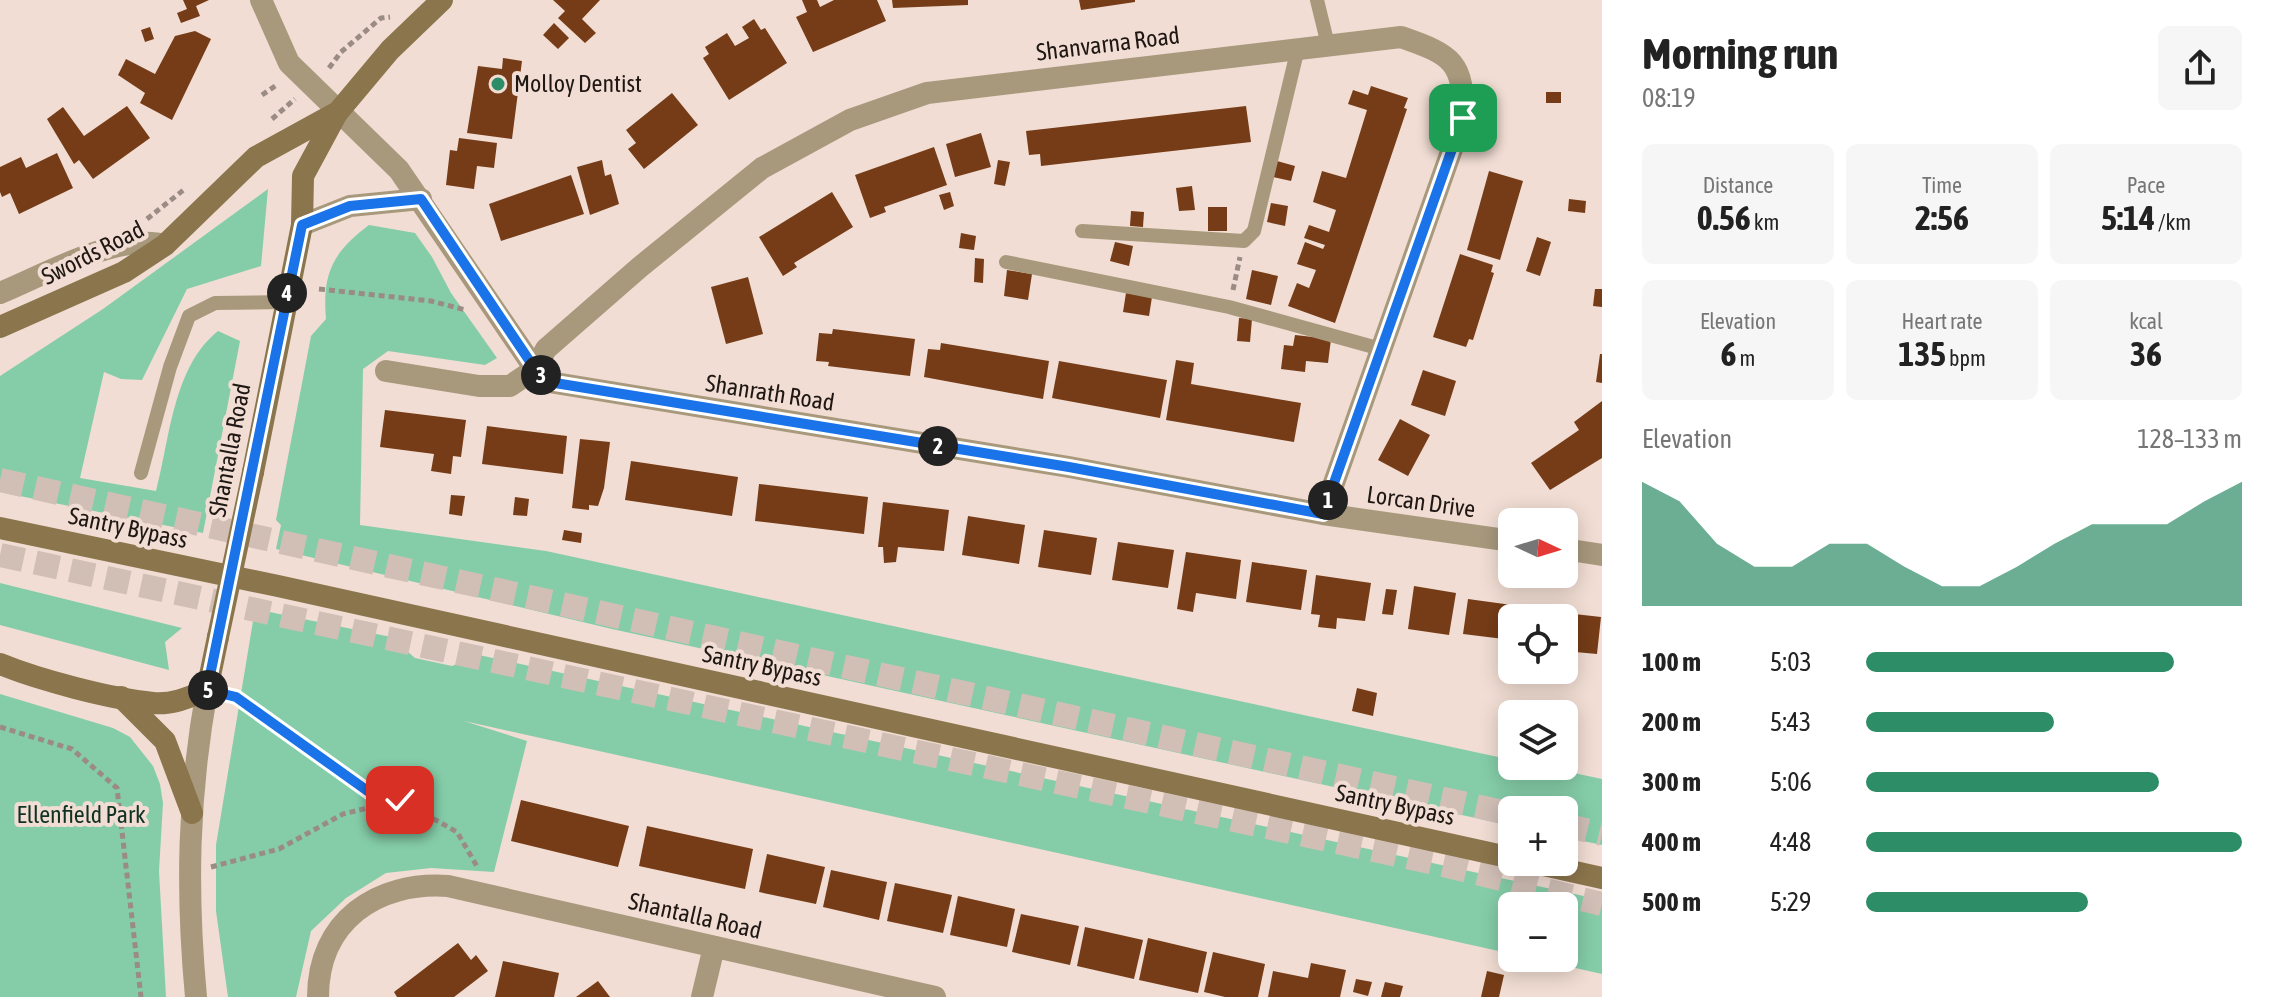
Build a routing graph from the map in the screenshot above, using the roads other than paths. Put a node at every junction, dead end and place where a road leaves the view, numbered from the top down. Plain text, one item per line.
1 (261, 0) edge
2 (442, 0) edge
3 (1317, 0) edge
4 (1328, 45) junction
5 (1298, 48) junction
6 (338, 112) junction
7 (421, 199) junction
8 (302, 225) junction
9 (1082, 231) dead end
10 (165, 245) junction
11 (1006, 262) dead end
12 (0, 293) edge
13 (285, 302) junction
14 (0, 327) edge
15 (1381, 349) junction
16 (535, 369) junction
17 (386, 371) dead end
18 (141, 473) dead end
19 (1323, 514) junction
20 (0, 528) edge
21 (1498, 539) edge
22 (1578, 551) edge
23 (1602, 555) edge
24 (0, 664) edge
25 (207, 690) junction
26 (120, 696) junction
27 (192, 813) junction
28 (1498, 855) edge
29 (1578, 873) edge
30 (1602, 878) edge
31 (714, 947) junction
32 (196, 997) edge
33 (318, 997) edge
34 (702, 997) edge
35 (935, 997) edge

1 - 6 street, Shanrath Road
2 - 6 main road, Swords Road
3 - 4 lane
4 - 5 street, Shanvarna Road
4 - 15 street, Shanvarna Road
5 - 9 lane
5 - 16 street, Shanvarna Road
6 - 7 street, Shanrath Road
6 - 8 main road, Shantalla Road
6 - 10 main road, Swords Road
7 - 8 street
7 - 16 street, Shanrath Road
8 - 13 main road, Shantalla Road
10 - 12 street, Swords Road
10 - 14 main road, Swords Road
11 - 15 lane
13 - 18 lane
13 - 25 main road, Shantalla Road, bridge
15 - 19 street, Shanvarna Road
16 - 17 street, Shanvarna Road
16 - 19 street, Shanrath Road
19 - 21 street, Lorcan Drive
20 - 28 main road, Santry Bypass
22 - 23 street
24 - 26 main road
25 - 26 main road
25 - 27 street, Shantalla Road
26 - 27 main road
27 - 32 street, Shantalla Road
29 - 30 main road
31 - 33 street, Shantalla Road
31 - 34 street
31 - 35 street, Shantalla Road

